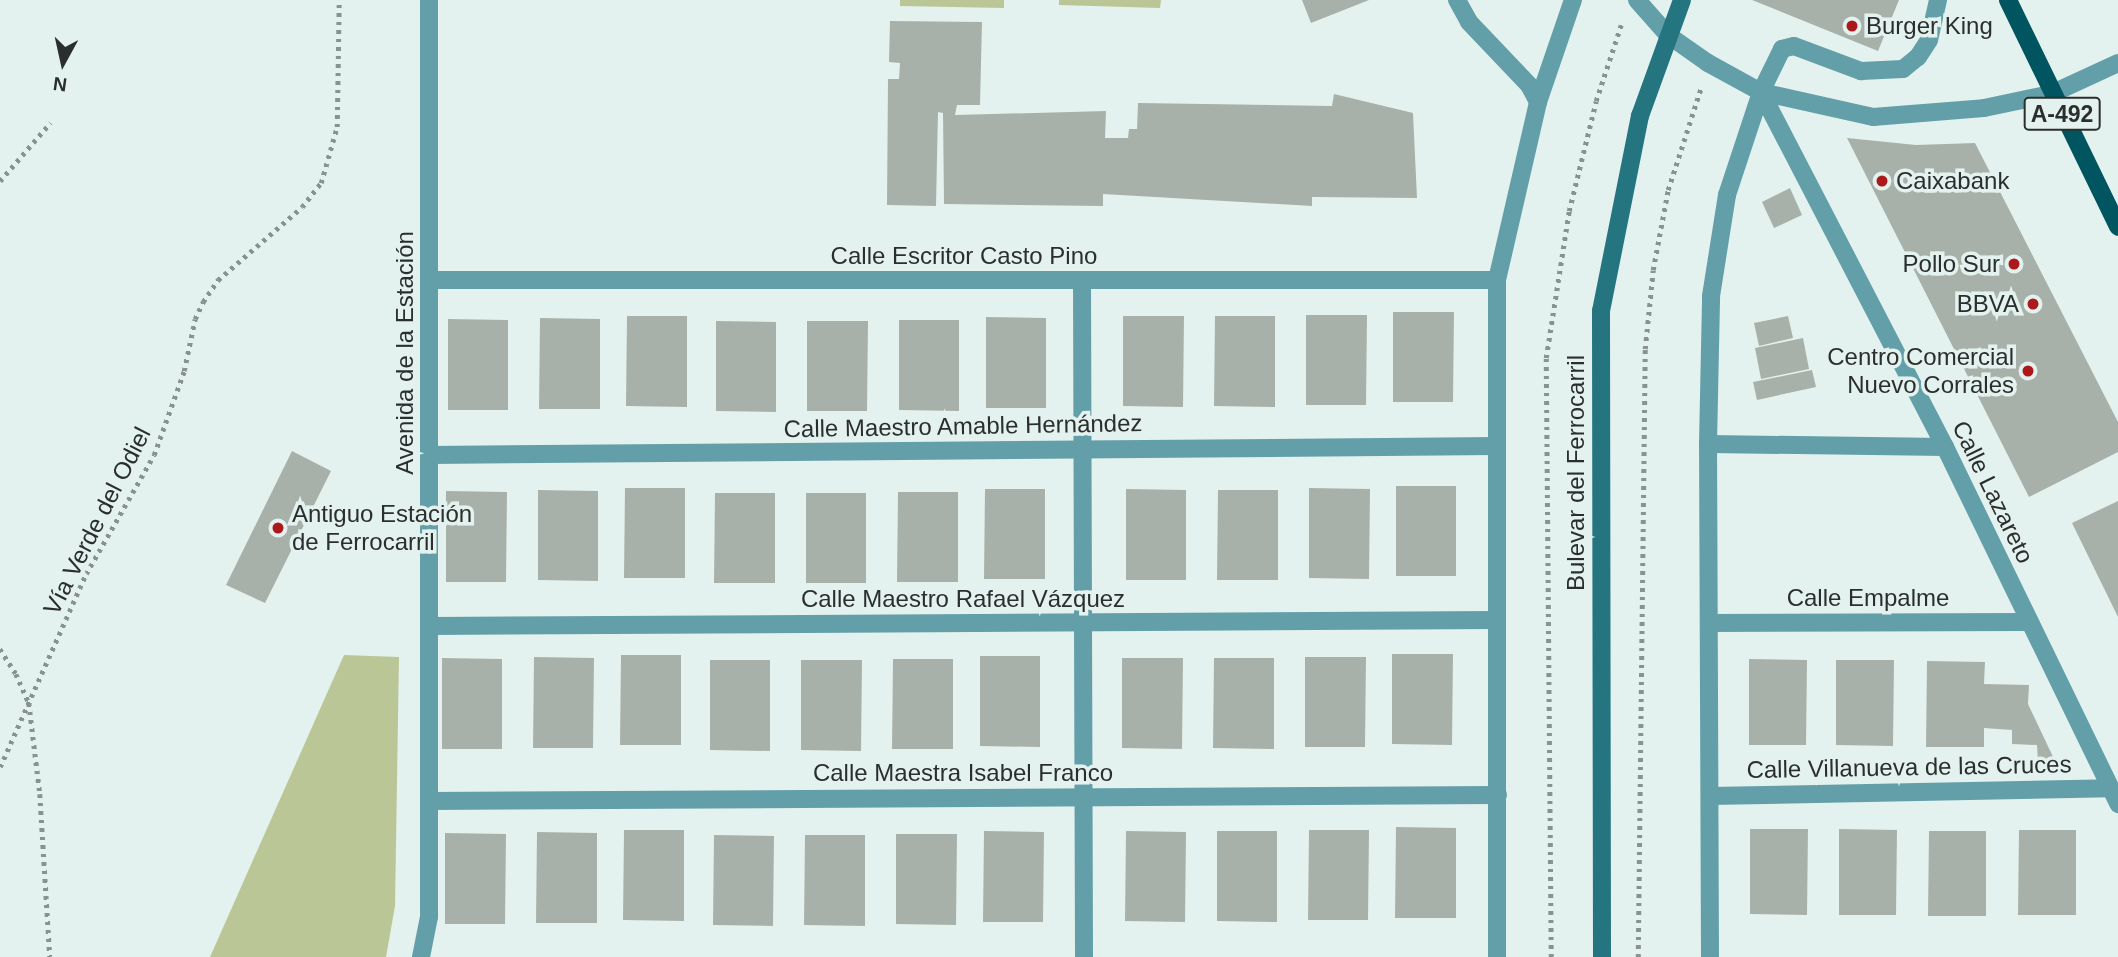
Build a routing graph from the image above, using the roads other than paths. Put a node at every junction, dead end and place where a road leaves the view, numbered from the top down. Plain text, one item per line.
1 (429, 0) edge
2 (1457, 0) edge
3 (1573, 0) edge
4 (1682, 0) edge
5 (1938, 0) edge
6 (2008, 0) edge
7 (1631, 6) edge
8 (1668, 35) junction
9 (2118, 64) edge
10 (1761, 92) junction
11 (2052, 94) junction
12 (1538, 102) junction
13 (2118, 227) edge
14 (430, 280) junction
15 (1497, 280) junction
16 (1082, 281) junction
17 (1708, 444) junction
18 (1497, 446) junction
19 (1945, 447) junction
20 (1082, 449) junction
21 (430, 455) junction
22 (1497, 620) junction
23 (2028, 622) junction
24 (1083, 623) junction
25 (1709, 623) junction
26 (429, 626) junction
27 (1497, 795) junction
28 (1084, 796) junction
29 (1710, 796) junction
30 (2114, 796) edge
31 (429, 801) junction
32 (421, 957) edge
33 (1084, 957) edge
34 (1497, 957) edge
35 (1602, 957) edge
36 (1710, 957) edge

1 - 14 street, Avenida de la Estación
2 - 12 street
3 - 12 street
4 - 8 street, Bulevar del Ferrocarril
5 - 10 street
6 - 11 main road, A-492
7 - 8 street
8 - 10 street
8 - 35 street, Bulevar del Ferrocarril
9 - 11 street
10 - 11 street
10 - 17 street
10 - 19 street, Calle Lazareto
11 - 13 main road, A-492
12 - 15 street
14 - 16 street, Calle Escritor Casto Pino
14 - 21 street, Avenida de la Estación
15 - 16 street, Calle Escritor Casto Pino
15 - 18 street
16 - 20 street
17 - 19 street
17 - 25 street
18 - 20 street, Calle Maestro Amable Hernández
18 - 22 street
19 - 23 street, Calle Lazareto
20 - 21 street, Calle Maestro Amable Hernández
20 - 24 street
21 - 26 street, Avenida de la Estación
22 - 24 street, Calle Maestro Rafael Vázquez
22 - 27 street
23 - 25 street, Calle Empalme
23 - 30 street, Calle Lazareto
24 - 26 street, Calle Maestro Rafael Vázquez
24 - 28 street
25 - 29 street
26 - 31 street, Avenida de la Estación
27 - 28 street, Calle Maestra Isabel Franco
27 - 34 street
28 - 31 street, Calle Maestra Isabel Franco
28 - 33 street
29 - 30 street, Calle Villanueva de las Cruces
29 - 36 street
31 - 32 street, Avenida de la Estación

